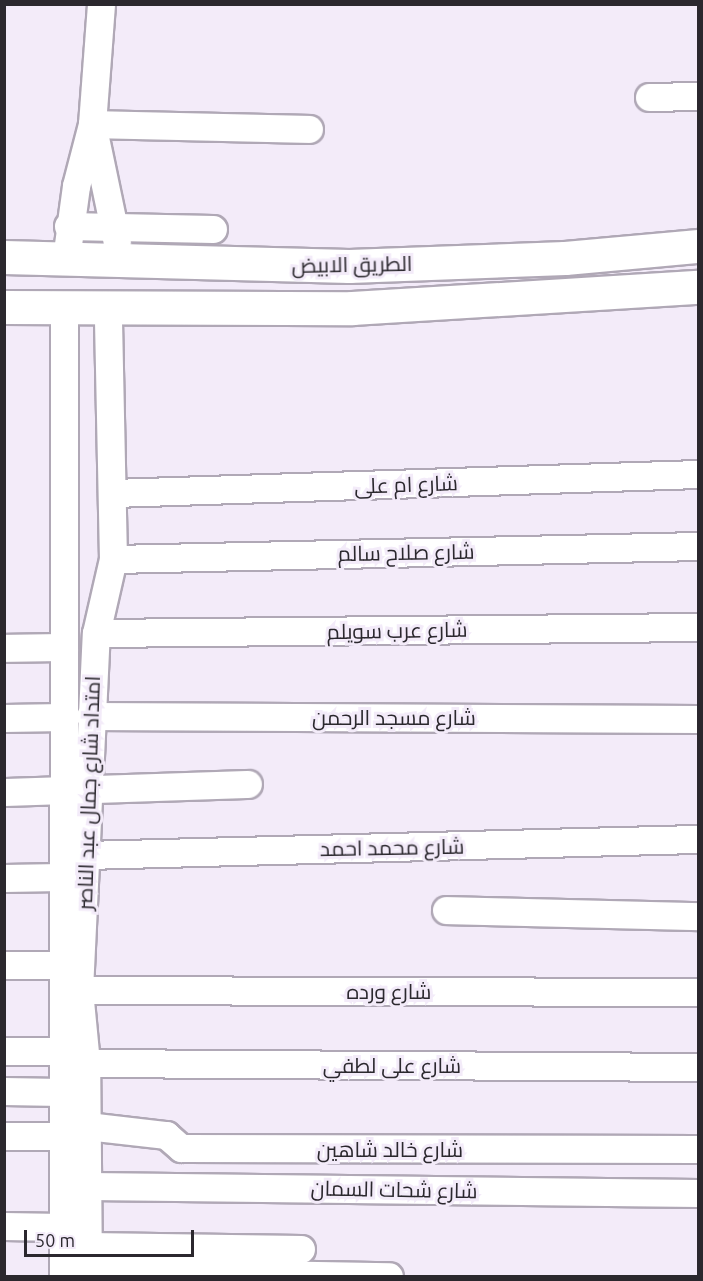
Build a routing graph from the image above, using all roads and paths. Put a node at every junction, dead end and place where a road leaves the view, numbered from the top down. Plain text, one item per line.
1 (101, 4) edge
2 (699, 96) edge
3 (650, 97) dead end
4 (92, 124) junction
5 (309, 129) dead end
6 (68, 226) junction
7 (115, 228) junction
8 (213, 229) dead end
9 (699, 246) edge
10 (4, 257) edge
11 (66, 259) junction
12 (119, 261) junction
13 (699, 287) edge
14 (4, 307) edge
15 (64, 309) junction
16 (108, 310) junction
17 (699, 474) edge
18 (114, 493) junction
19 (699, 546) edge
20 (112, 559) junction
21 (699, 627) edge
22 (96, 633) junction
23 (63, 647) junction
24 (4, 648) edge
25 (90, 716) junction
26 (63, 717) junction
27 (4, 718) edge
28 (699, 719) edge
29 (248, 784) dead end
30 (75, 790) junction
31 (4, 792) edge
32 (699, 839) edge
33 (85, 855) junction
34 (61, 877) junction
35 (4, 878) edge
36 (446, 910) dead end
37 (699, 916) edge
38 (4, 965) edge
39 (60, 965) junction
40 (79, 990) junction
41 (699, 993) edge
42 (4, 1051) edge
43 (61, 1051) junction
44 (86, 1063) junction
45 (699, 1067) edge
46 (4, 1091) edge
47 (61, 1092) junction
48 (87, 1126) junction
49 (4, 1136) edge
50 (61, 1136) junction
51 (699, 1149) edge
52 (89, 1186) junction
53 (699, 1193) edge
54 (4, 1226) edge
55 (62, 1227) junction
56 (301, 1249) dead end
57 (82, 1268) edge
58 (389, 1276) edge

1 - 4 street
2 - 3 street
4 - 5 street
4 - 6 street
4 - 7 street
6 - 7 street
6 - 11 street
7 - 8 street
7 - 12 street
9 - 12 main road, الطريق الابيض
10 - 11 main road, الطريق الابيض
11 - 12 main road, الطريق الابيض
13 - 16 main road, الطريق الابيض
14 - 15 main road, الطريق الابيض
15 - 16 main road, الطريق الابيض
15 - 23 street, امتداد شارع جمال عبد الناصر
16 - 18 street, امتداد شارع جمال عبد الناصر
17 - 18 street, شارع ام على
18 - 20 street, امتداد شارع جمال عبد الناصر
19 - 20 street, شارع صلاح سالم
20 - 22 street, امتداد شارع جمال عبد الناصر
21 - 22 street, شارع عرب سويلم
22 - 25 street, امتداد شارع جمال عبد الناصر
23 - 24 street
23 - 26 street, امتداد شارع جمال عبد الناصر
25 - 28 street, شارع مسجد الرحمن
25 - 30 street, امتداد شارع جمال عبد الناصر
26 - 27 street
26 - 30 street, امتداد شارع جمال عبد الناصر
29 - 30 street
30 - 31 street
30 - 33 street, امتداد شارع جمال عبد الناصر
30 - 34 street, امتداد شارع جمال عبد الناصر
32 - 33 street, شارع محمد احمد
33 - 40 street, امتداد شارع جمال عبد الناصر
34 - 35 street
34 - 39 street, امتداد شارع جمال عبد الناصر
36 - 37 street
38 - 39 street
39 - 43 street, امتداد شارع جمال عبد الناصر
40 - 41 street, شارع ورده
40 - 44 street, امتداد شارع جمال عبد الناصر
42 - 43 street
43 - 47 street, امتداد شارع جمال عبد الناصر
44 - 45 street, شارع على لطفي
44 - 48 street, امتداد شارع جمال عبد الناصر
46 - 47 street
47 - 50 street, امتداد شارع جمال عبد الناصر
48 - 51 street, شارع خالد شاهين
48 - 52 street, امتداد شارع جمال عبد الناصر
49 - 50 street
50 - 55 street, امتداد شارع جمال عبد الناصر
52 - 53 street, شارع شحات السمان
52 - 57 street, امتداد شارع جمال عبد الناصر
54 - 55 street
55 - 57 street, امتداد شارع جمال عبد الناصر
56 - 57 street
57 - 58 street

